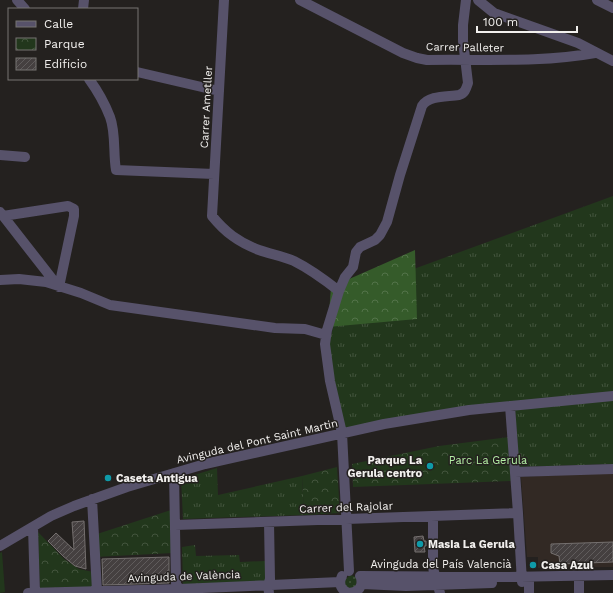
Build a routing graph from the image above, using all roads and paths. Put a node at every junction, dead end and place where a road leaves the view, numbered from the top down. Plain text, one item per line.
1 (17, 0) edge
2 (224, 0) edge
3 (300, 0) edge
4 (466, 0) edge
5 (597, 0) edge
6 (483, 2) edge
7 (24, 8) edge
8 (613, 8) edge
9 (595, 53) junction
10 (465, 59) junction
11 (613, 61) edge
12 (138, 72) edge
13 (92, 80) edge
14 (219, 91) junction
15 (0, 155) edge
16 (25, 157) dead end
17 (214, 174) junction
18 (1, 214) edge
19 (0, 280) edge
20 (59, 287) junction
21 (339, 291) junction
22 (326, 335) junction
23 (613, 396) edge
24 (510, 406) junction
25 (342, 433) junction
26 (613, 470) edge
27 (515, 472) junction
28 (174, 473) junction
29 (92, 499) junction
30 (518, 512) junction
31 (433, 516) junction
32 (346, 519) junction
33 (269, 522) junction
34 (175, 525) junction
35 (33, 527) junction
36 (0, 546) edge
37 (349, 571) junction
38 (613, 575) edge
39 (361, 580) junction
40 (524, 580) junction
41 (579, 580) junction
42 (613, 580) edge
43 (438, 585) edge
44 (345, 589) edge
45 (406, 589) edge
46 (268, 590) edge
47 (180, 591) edge
48 (320, 591) edge
49 (103, 592) edge
50 (28, 593) edge
51 (35, 593) edge
52 (223, 593) edge
53 (529, 593) edge
54 (579, 593) edge

1 - 7 street
2 - 14 street, Carrer Ametller
3 - 10 street, Carrer Palleter
4 - 10 street
5 - 8 street
6 - 9 street
9 - 10 street, Carrer Palleter
9 - 11 street
10 - 21 street
12 - 14 street
13 - 17 street
14 - 17 street, Carrer Ametller
15 - 16 street
17 - 21 street, Carrer Ametller
18 - 20 street
18 - 20 street
19 - 20 street
20 - 22 street
21 - 22 street
22 - 25 street
23 - 24 street, Avinguda del Pont Saint Martin
24 - 25 street, Avinguda del Pont Saint Martin
24 - 27 street
25 - 28 street, Avinguda del Pont Saint Martin
25 - 32 street
26 - 27 street
27 - 30 street
28 - 29 street, Avinguda del Pont Saint Martin
28 - 34 street
29 - 35 street, Avinguda del Pont Saint Martin
29 - 49 street
30 - 31 street, Carrer del Rajolar
30 - 40 street
31 - 32 street, Carrer del Rajolar
31 - 43 street
32 - 33 street, Carrer del Rajolar
32 - 37 street
33 - 34 street, Carrer del Rajolar
33 - 46 street
34 - 47 street
35 - 36 street, Avinguda del Pont Saint Martin
35 - 51 street
37 - 39 street
37 - 44 street
38 - 40 street, Avinguda del País Valencià
39 - 43 street, Avinguda del País Valencià
39 - 44 street
39 - 45 street, Avinguda del País Valencià
40 - 41 street, Avinguda del País Valencià
40 - 43 street, Avinguda del País Valencià
40 - 53 street
41 - 42 street, Avinguda del País Valencià
41 - 54 street
43 - 45 street, Avinguda del País Valencià
44 - 46 street, Avinguda de València
44 - 48 street, Avinguda de València
46 - 47 street, Avinguda de València
46 - 48 street, Avinguda de València
46 - 52 street, Avinguda de València
47 - 49 street, Avinguda de València
49 - 51 street, Avinguda de València
50 - 51 street, Avinguda de València

